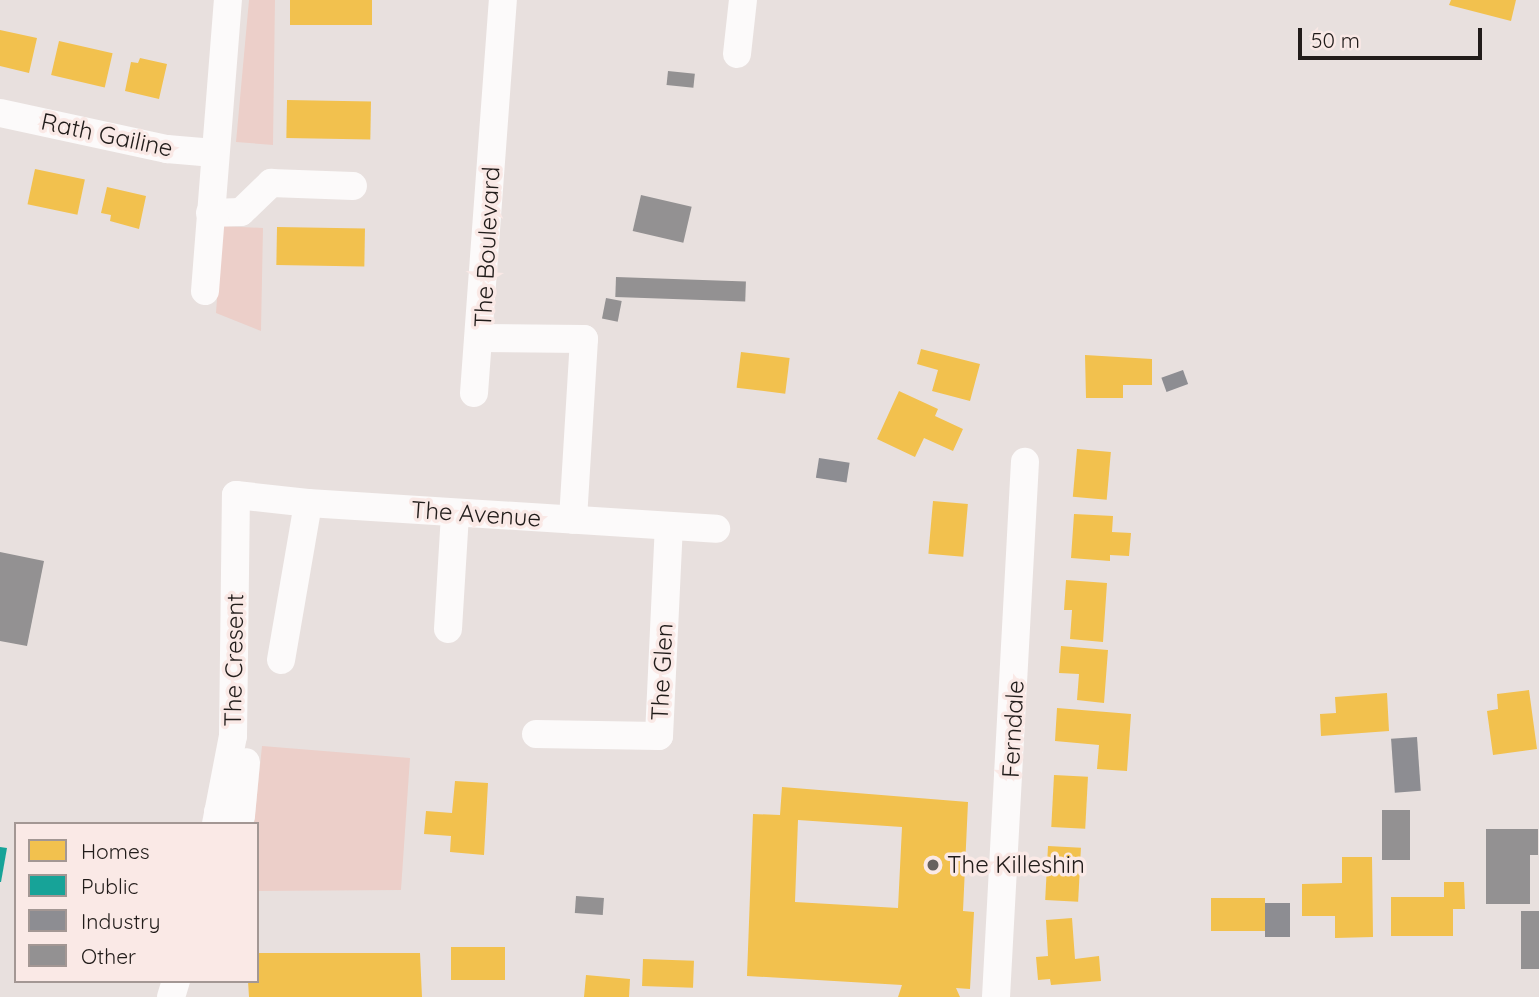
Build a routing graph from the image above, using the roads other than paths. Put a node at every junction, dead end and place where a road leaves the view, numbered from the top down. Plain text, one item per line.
1 (228, 0) edge
2 (503, 0) edge
3 (743, 0) edge
4 (737, 54) dead end
5 (0, 113) edge
6 (215, 153) junction
7 (353, 186) dead end
8 (210, 213) junction
9 (205, 291) dead end
10 (479, 338) junction
11 (474, 393) dead end
12 (1025, 462) dead end
13 (236, 495) joint
14 (308, 503) junction
15 (455, 513) junction
16 (573, 520) junction
17 (669, 526) junction
18 (716, 528) dead end
19 (448, 629) dead end
20 (281, 660) dead end
21 (536, 734) dead end
22 (246, 762) dead end
23 (229, 819) edge
24 (996, 997) edge

1 - 6 street
2 - 10 street, The Boulevard
3 - 4 street
5 - 6 street, Rath Gailine
6 - 8 street
7 - 8 street
8 - 9 street
10 - 11 street
10 - 16 street, The Boulevard
12 - 24 street, Ferndale
13 - 14 street, The Avenue
13 - 23 street, The Cresent
14 - 15 street, The Avenue
14 - 20 street
15 - 16 street, The Avenue
15 - 19 street
16 - 17 street, The Avenue
17 - 18 street, The Avenue
17 - 21 street, The Glen
22 - 23 street

